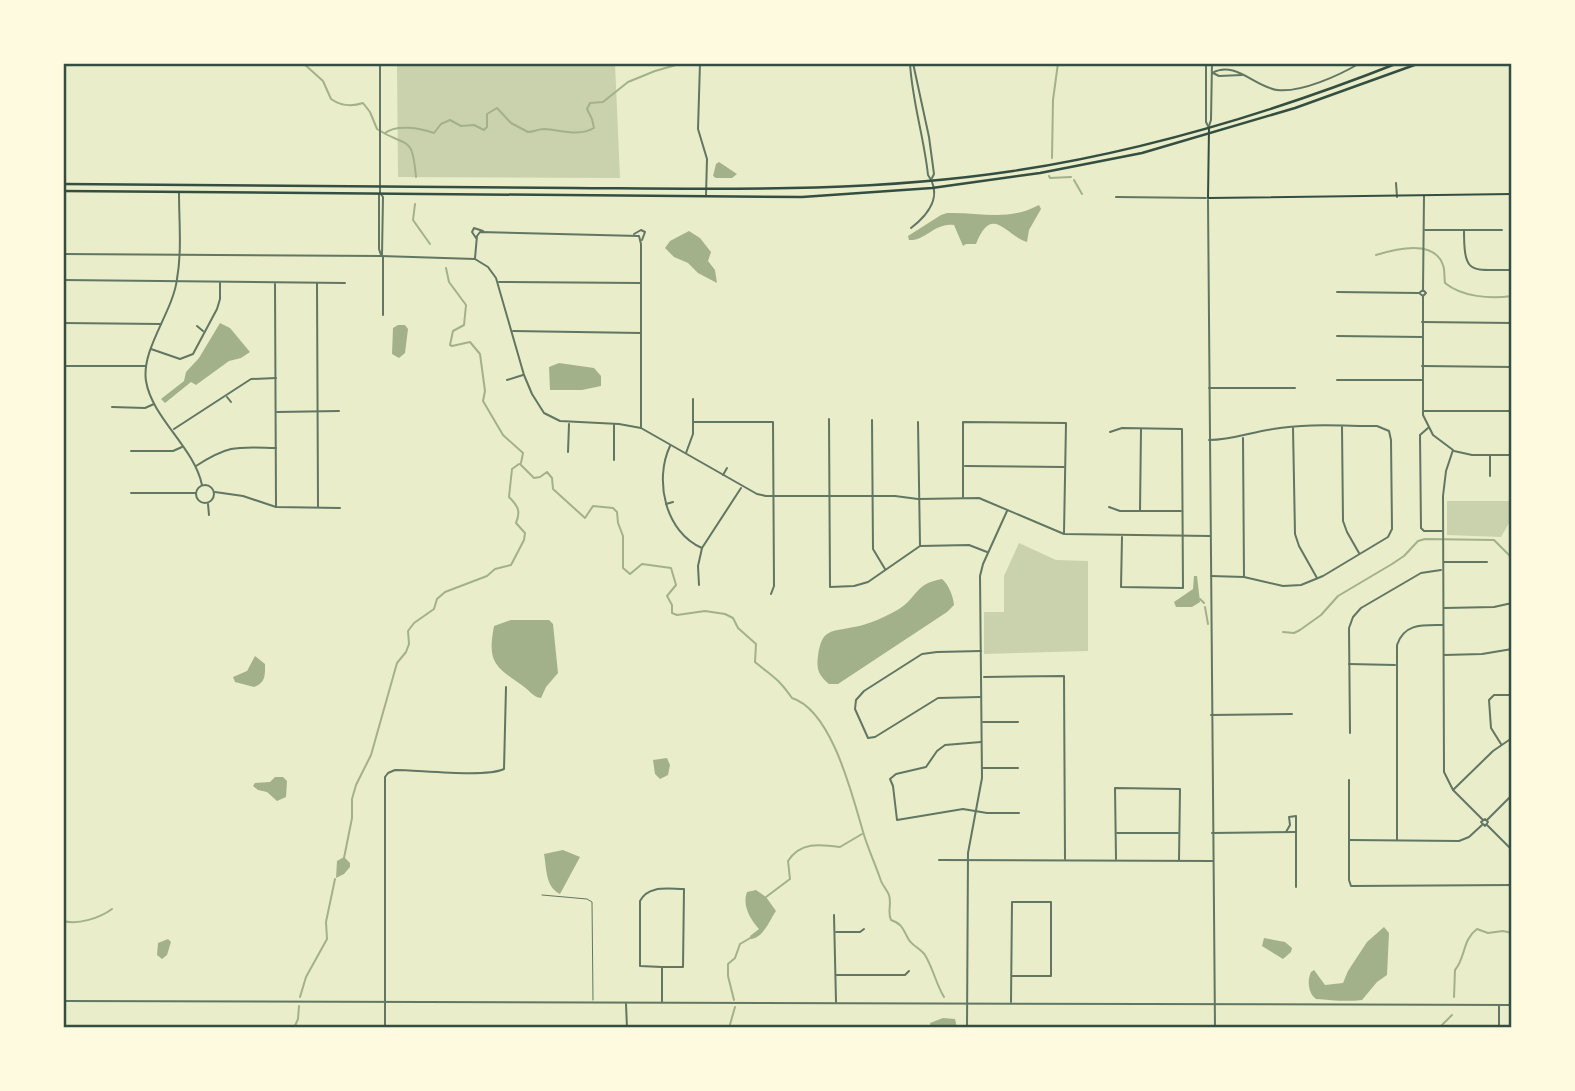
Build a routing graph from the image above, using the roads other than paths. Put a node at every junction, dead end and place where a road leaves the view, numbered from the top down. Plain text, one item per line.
1 (380, 63) edge
2 (700, 63) edge
3 (912, 63) edge
4 (1206, 63) edge
5 (1212, 63) edge
6 (1360, 63) edge
7 (1398, 63) edge
8 (1420, 63) edge
9 (1212, 73) junction
10 (1243, 75) junction
11 (1209, 127) junction
12 (1209, 134) junction
13 (931, 180) junction
14 (1396, 183) dead end
15 (63, 184) edge
16 (380, 187) junction
17 (932, 188) junction
18 (706, 189) junction
19 (63, 191) edge
20 (179, 192) junction
21 (380, 193) junction
22 (1512, 194) edge
23 (706, 196) junction
24 (1424, 196) junction
25 (1116, 197) dead end
26 (1397, 197) junction
27 (1208, 198) junction
28 (911, 228) dead end
29 (1423, 230) junction
30 (1465, 230) junction
31 (1502, 230) dead end
32 (484, 232) junction
33 (634, 234) junction
34 (476, 239) junction
35 (641, 241) junction
36 (63, 254) edge
37 (178, 256) junction
38 (382, 256) junction
39 (475, 259) junction
40 (1512, 270) edge
41 (63, 280) edge
42 (177, 281) junction
43 (220, 282) junction
44 (275, 282) junction
45 (317, 282) junction
46 (498, 282) junction
47 (345, 283) dead end
48 (642, 284) junction
49 (1423, 290) junction
50 (1338, 292) dead end
51 (1419, 293) junction
52 (1423, 296) junction
53 (383, 315) dead end
54 (1422, 322) junction
55 (63, 323) edge
56 (1512, 323) edge
57 (162, 324) junction
58 (197, 327) dead end
59 (512, 331) junction
60 (204, 332) junction
61 (642, 333) junction
62 (1337, 336) dead end
63 (1422, 337) junction
64 (151, 349) junction
65 (63, 366) edge
66 (146, 366) junction
67 (1422, 366) junction
68 (1512, 367) edge
69 (524, 374) junction
70 (276, 378) junction
71 (507, 380) dead end
72 (1337, 380) dead end
73 (1422, 380) junction
74 (1295, 387) dead end
75 (1209, 388) junction
76 (226, 396) junction
77 (693, 399) dead end
78 (230, 402) dead end
79 (155, 403) junction
80 (112, 407) dead end
81 (339, 411) dead end
82 (1422, 411) junction
83 (1512, 411) edge
84 (276, 412) junction
85 (318, 412) junction
86 (829, 419) dead end
87 (872, 420) dead end
88 (569, 422) junction
89 (693, 422) junction
90 (918, 422) dead end
91 (614, 424) junction
92 (1342, 426) junction
93 (1293, 427) junction
94 (640, 428) junction
95 (1141, 428) junction
96 (1428, 428) junction
97 (173, 430) junction
98 (1110, 432) dead end
99 (1243, 437) junction
100 (1209, 440) junction
101 (670, 445) junction
102 (183, 446) junction
103 (276, 448) junction
104 (1453, 450) junction
105 (131, 451) dead end
106 (568, 452) dead end
107 (686, 454) junction
108 (1490, 455) junction
109 (1512, 456) edge
110 (614, 460) dead end
111 (195, 466) junction
112 (963, 466) junction
113 (1065, 467) junction
114 (727, 468) dead end
115 (723, 476) junction
116 (1490, 476) dead end
117 (202, 485) junction
118 (742, 487) junction
119 (215, 492) junction
120 (131, 493) dead end
121 (196, 493) junction
122 (774, 496) junction
123 (830, 496) junction
124 (873, 496) junction
125 (963, 498) junction
126 (918, 499) junction
127 (673, 502) dead end
128 (207, 503) junction
129 (665, 504) junction
130 (276, 507) junction
131 (1109, 507) dead end
132 (318, 508) junction
133 (340, 508) dead end
134 (1007, 510) junction
135 (1140, 511) junction
136 (1182, 512) junction
137 (209, 515) dead end
138 (1443, 531) junction
139 (1064, 534) junction
140 (1122, 536) junction
141 (1211, 536) junction
142 (1183, 537) junction
143 (920, 546) junction
144 (702, 548) junction
145 (988, 552) junction
146 (1360, 554) junction
147 (1443, 562) junction
148 (1487, 562) dead end
149 (886, 569) junction
150 (1443, 570) junction
151 (1211, 576) junction
152 (1244, 577) junction
153 (1317, 579) junction
154 (699, 585) dead end
155 (771, 594) dead end
156 (1512, 603) edge
157 (1443, 608) junction
158 (1443, 625) junction
159 (1512, 649) edge
160 (981, 651) junction
161 (1443, 655) junction
162 (1349, 664) junction
163 (1396, 664) junction
164 (982, 677) junction
165 (506, 687) dead end
166 (1512, 695) edge
167 (981, 697) junction
168 (1292, 714) dead end
169 (1212, 715) junction
170 (1018, 722) dead end
171 (982, 723) junction
172 (1350, 733) dead end
173 (1512, 738) edge
174 (982, 742) junction
175 (1501, 745) junction
176 (982, 768) junction
177 (1018, 768) dead end
178 (1349, 780) dead end
179 (1453, 790) junction
180 (1512, 795) edge
181 (975, 811) junction
182 (1019, 813) dead end
183 (1483, 820) junction
184 (1487, 820) junction
185 (1482, 825) junction
186 (1487, 825) junction
187 (1286, 832) junction
188 (1296, 832) junction
189 (1117, 833) junction
190 (1179, 833) junction
191 (1212, 833) junction
192 (1350, 840) junction
193 (1397, 840) junction
194 (1512, 850) edge
195 (939, 860) dead end
196 (968, 860) junction
197 (1065, 860) junction
198 (1116, 860) junction
199 (1179, 860) junction
200 (1213, 861) junction
201 (1512, 885) edge
202 (1296, 887) dead end
203 (542, 895) dead end
204 (834, 915) dead end
205 (864, 929) dead end
206 (835, 932) junction
207 (662, 967) junction
208 (909, 971) dead end
209 (835, 975) junction
210 (1011, 976) junction
211 (63, 1001) edge
212 (386, 1002) junction
213 (593, 1003) junction
214 (626, 1003) junction
215 (662, 1003) junction
216 (836, 1003) junction
217 (967, 1003) junction
218 (1011, 1003) junction
219 (1499, 1005) junction
220 (1512, 1005) edge
221 (1215, 1006) junction
222 (385, 1028) edge
223 (627, 1028) edge
224 (967, 1028) edge
225 (1215, 1028) edge
226 (1499, 1028) edge

1 - 16 street
2 - 18 street
3 - 13 street
3 - 13 street
4 - 11 street
5 - 9 street
6 - 10 street
7 - 11 highway
8 - 12 highway
9 - 10 street
9 - 10 street
9 - 11 street
11 - 12 main road
11 - 13 highway
12 - 17 highway
12 - 27 main road
13 - 17 street
13 - 18 highway
14 - 26 street
15 - 16 highway
16 - 18 highway
16 - 21 street
17 - 23 highway
17 - 28 street
18 - 23 street
19 - 20 highway
20 - 21 highway
20 - 37 street
21 - 23 highway
21 - 38 street
22 - 24 main road
24 - 26 main road
24 - 29 street
25 - 27 street
26 - 27 main road
27 - 75 street
29 - 30 street
29 - 49 street
30 - 31 street
30 - 40 street
32 - 33 street
32 - 34 street
32 - 34 street
33 - 35 street
33 - 35 street
34 - 39 street
35 - 48 street
36 - 37 street
37 - 38 street
37 - 42 street
38 - 39 street
38 - 53 street
39 - 46 street
41 - 42 street
42 - 43 street
42 - 57 street
43 - 44 street
43 - 60 street
44 - 45 street
44 - 70 street
45 - 47 street
45 - 85 street
46 - 48 street
46 - 59 street
48 - 61 street
49 - 51 street
49 - 52 street
50 - 51 street
51 - 52 street
52 - 54 street
54 - 56 street
54 - 63 street
55 - 57 street
57 - 64 street
58 - 60 street
59 - 61 street
59 - 69 street
60 - 64 street
61 - 94 street
62 - 63 street
63 - 67 street
64 - 66 street
65 - 66 street
66 - 79 street
67 - 68 street
67 - 73 street
69 - 71 street
69 - 88 street
70 - 76 street
70 - 84 street
72 - 73 street
73 - 82 street
74 - 75 street
75 - 100 street
76 - 78 street
76 - 97 street
77 - 89 street
79 - 80 street
79 - 97 street
81 - 85 street
82 - 83 street
82 - 96 street
84 - 85 street
84 - 103 street
85 - 132 street
86 - 123 street
87 - 124 street
88 - 91 street
88 - 106 street
89 - 107 street
89 - 122 street
90 - 126 street
91 - 94 street
91 - 110 street
92 - 93 street
92 - 146 street
92 - 146 street
93 - 99 street
93 - 153 street
94 - 101 street
95 - 98 street
95 - 135 street
95 - 136 street
96 - 104 street
96 - 138 street
97 - 102 street
99 - 100 street
99 - 152 street
100 - 141 street
101 - 107 street
101 - 129 street
102 - 105 street
102 - 111 street
103 - 111 street
103 - 130 street
104 - 108 street
104 - 138 street
107 - 115 street
108 - 109 street
108 - 116 street
111 - 117 street
112 - 113 street
112 - 113 street
112 - 125 street
113 - 139 street
114 - 115 street
115 - 118 street
117 - 119 street
117 - 121 street
118 - 122 street
118 - 144 street
119 - 128 street
119 - 130 street
120 - 121 street
121 - 128 street
122 - 123 street
122 - 155 street
123 - 124 street
123 - 149 street
124 - 126 street
124 - 149 street
125 - 126 street
125 - 134 street
126 - 143 street
127 - 129 street
128 - 137 street
129 - 144 street
130 - 132 street
131 - 135 street
132 - 133 street
134 - 139 street
134 - 145 street
135 - 136 street
136 - 142 street
138 - 147 street
139 - 140 street
140 - 142 street
140 - 142 street
141 - 142 street
141 - 151 street
143 - 145 street
143 - 149 street
144 - 154 street
145 - 160 street
146 - 153 street
147 - 148 street
147 - 150 street
150 - 157 street
150 - 162 street
151 - 152 street
151 - 169 street
152 - 153 street
156 - 157 street
157 - 158 street
158 - 161 street
158 - 163 street
159 - 161 street
160 - 164 street
160 - 167 street
161 - 179 street
162 - 163 street
162 - 172 street
163 - 193 street
164 - 167 street
164 - 197 street
165 - 212 street
166 - 175 street
167 - 171 street
168 - 169 street
169 - 191 street
170 - 171 street
171 - 174 street
173 - 175 street
174 - 176 street
174 - 181 street
175 - 179 street
176 - 177 street
176 - 181 street
178 - 192 street
179 - 183 street
180 - 184 street
181 - 182 street
181 - 196 street
183 - 184 street
183 - 185 street
184 - 186 street
185 - 186 street
185 - 193 street
186 - 194 street
187 - 188 street
187 - 188 street
187 - 191 street
188 - 202 street
189 - 190 street
189 - 190 street
189 - 198 street
190 - 199 street
191 - 200 street
192 - 193 street
192 - 201 street
195 - 196 street
196 - 197 street
196 - 217 street
197 - 198 street
198 - 199 street
199 - 200 street
200 - 221 street
203 - 213 lane
204 - 206 street
205 - 206 street
206 - 209 street
207 - 207 street
207 - 215 street
208 - 209 street
209 - 216 street
210 - 210 street
210 - 218 street
211 - 212 street
212 - 213 street
212 - 222 street
213 - 214 street
214 - 215 street
214 - 223 street
215 - 216 street
216 - 217 street
217 - 218 street
217 - 224 street
218 - 221 street
219 - 220 street
219 - 221 street
219 - 226 street
221 - 225 street

